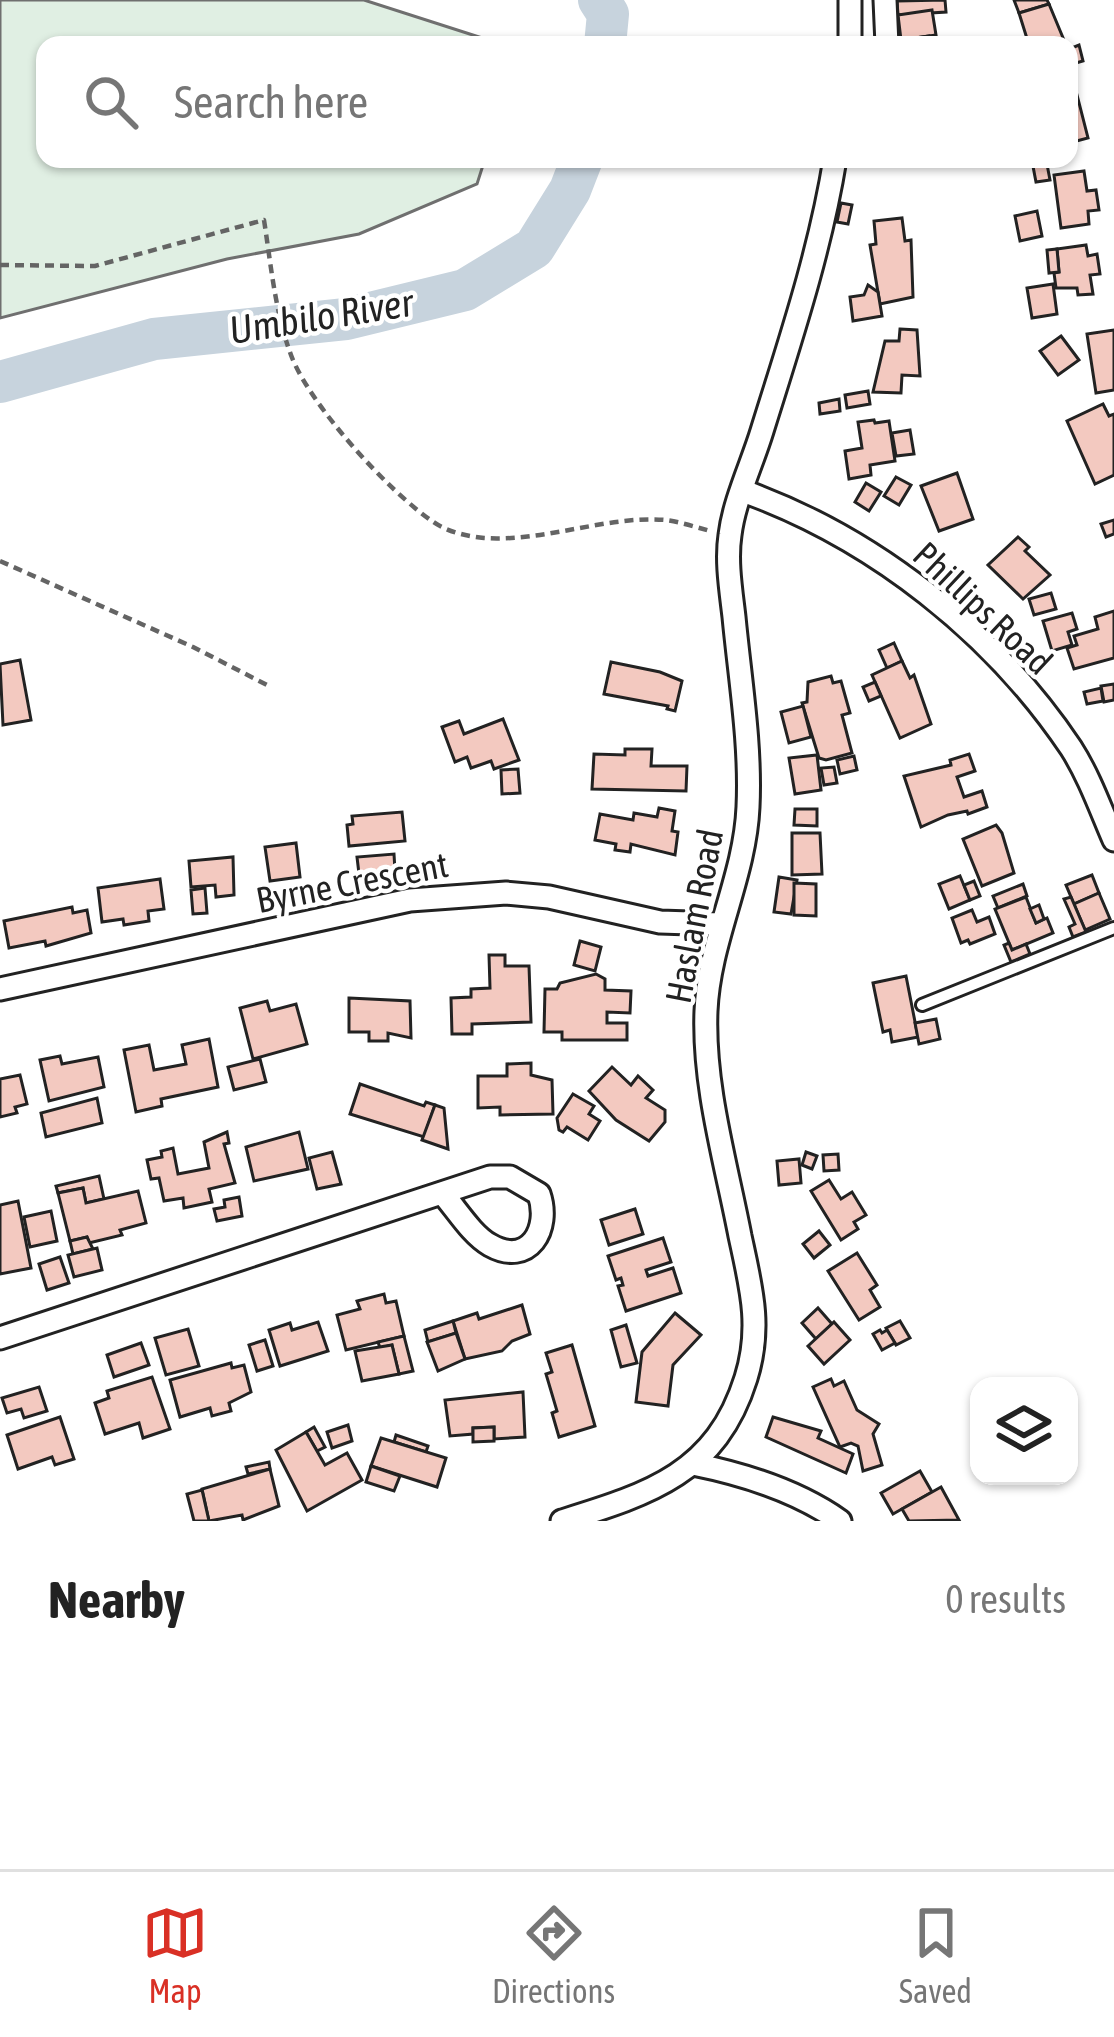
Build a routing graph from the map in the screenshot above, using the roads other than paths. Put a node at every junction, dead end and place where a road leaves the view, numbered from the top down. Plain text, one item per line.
1 (885, 0) edge
2 (849, 1) edge
3 (850, 36) edge
4 (887, 36) edge
5 (833, 168) edge
6 (743, 491) junction
7 (1114, 840) edge
8 (720, 924) junction
9 (1114, 928) edge
10 (0, 989) edge
11 (922, 1005) dead end
12 (443, 1194) junction
13 (0, 1338) edge
14 (694, 1464) junction
15 (562, 1521) edge
16 (840, 1521) edge

1 - 4 street
2 - 3 street
5 - 6 street, Haslam Road
6 - 7 street, Phillips Road
6 - 8 street, Haslam Road
8 - 10 street, Byrne Crescent
8 - 14 street, Haslam Road
9 - 11 lane
12 - 12 street
12 - 13 street
14 - 15 street, Haslam Road
14 - 16 street

